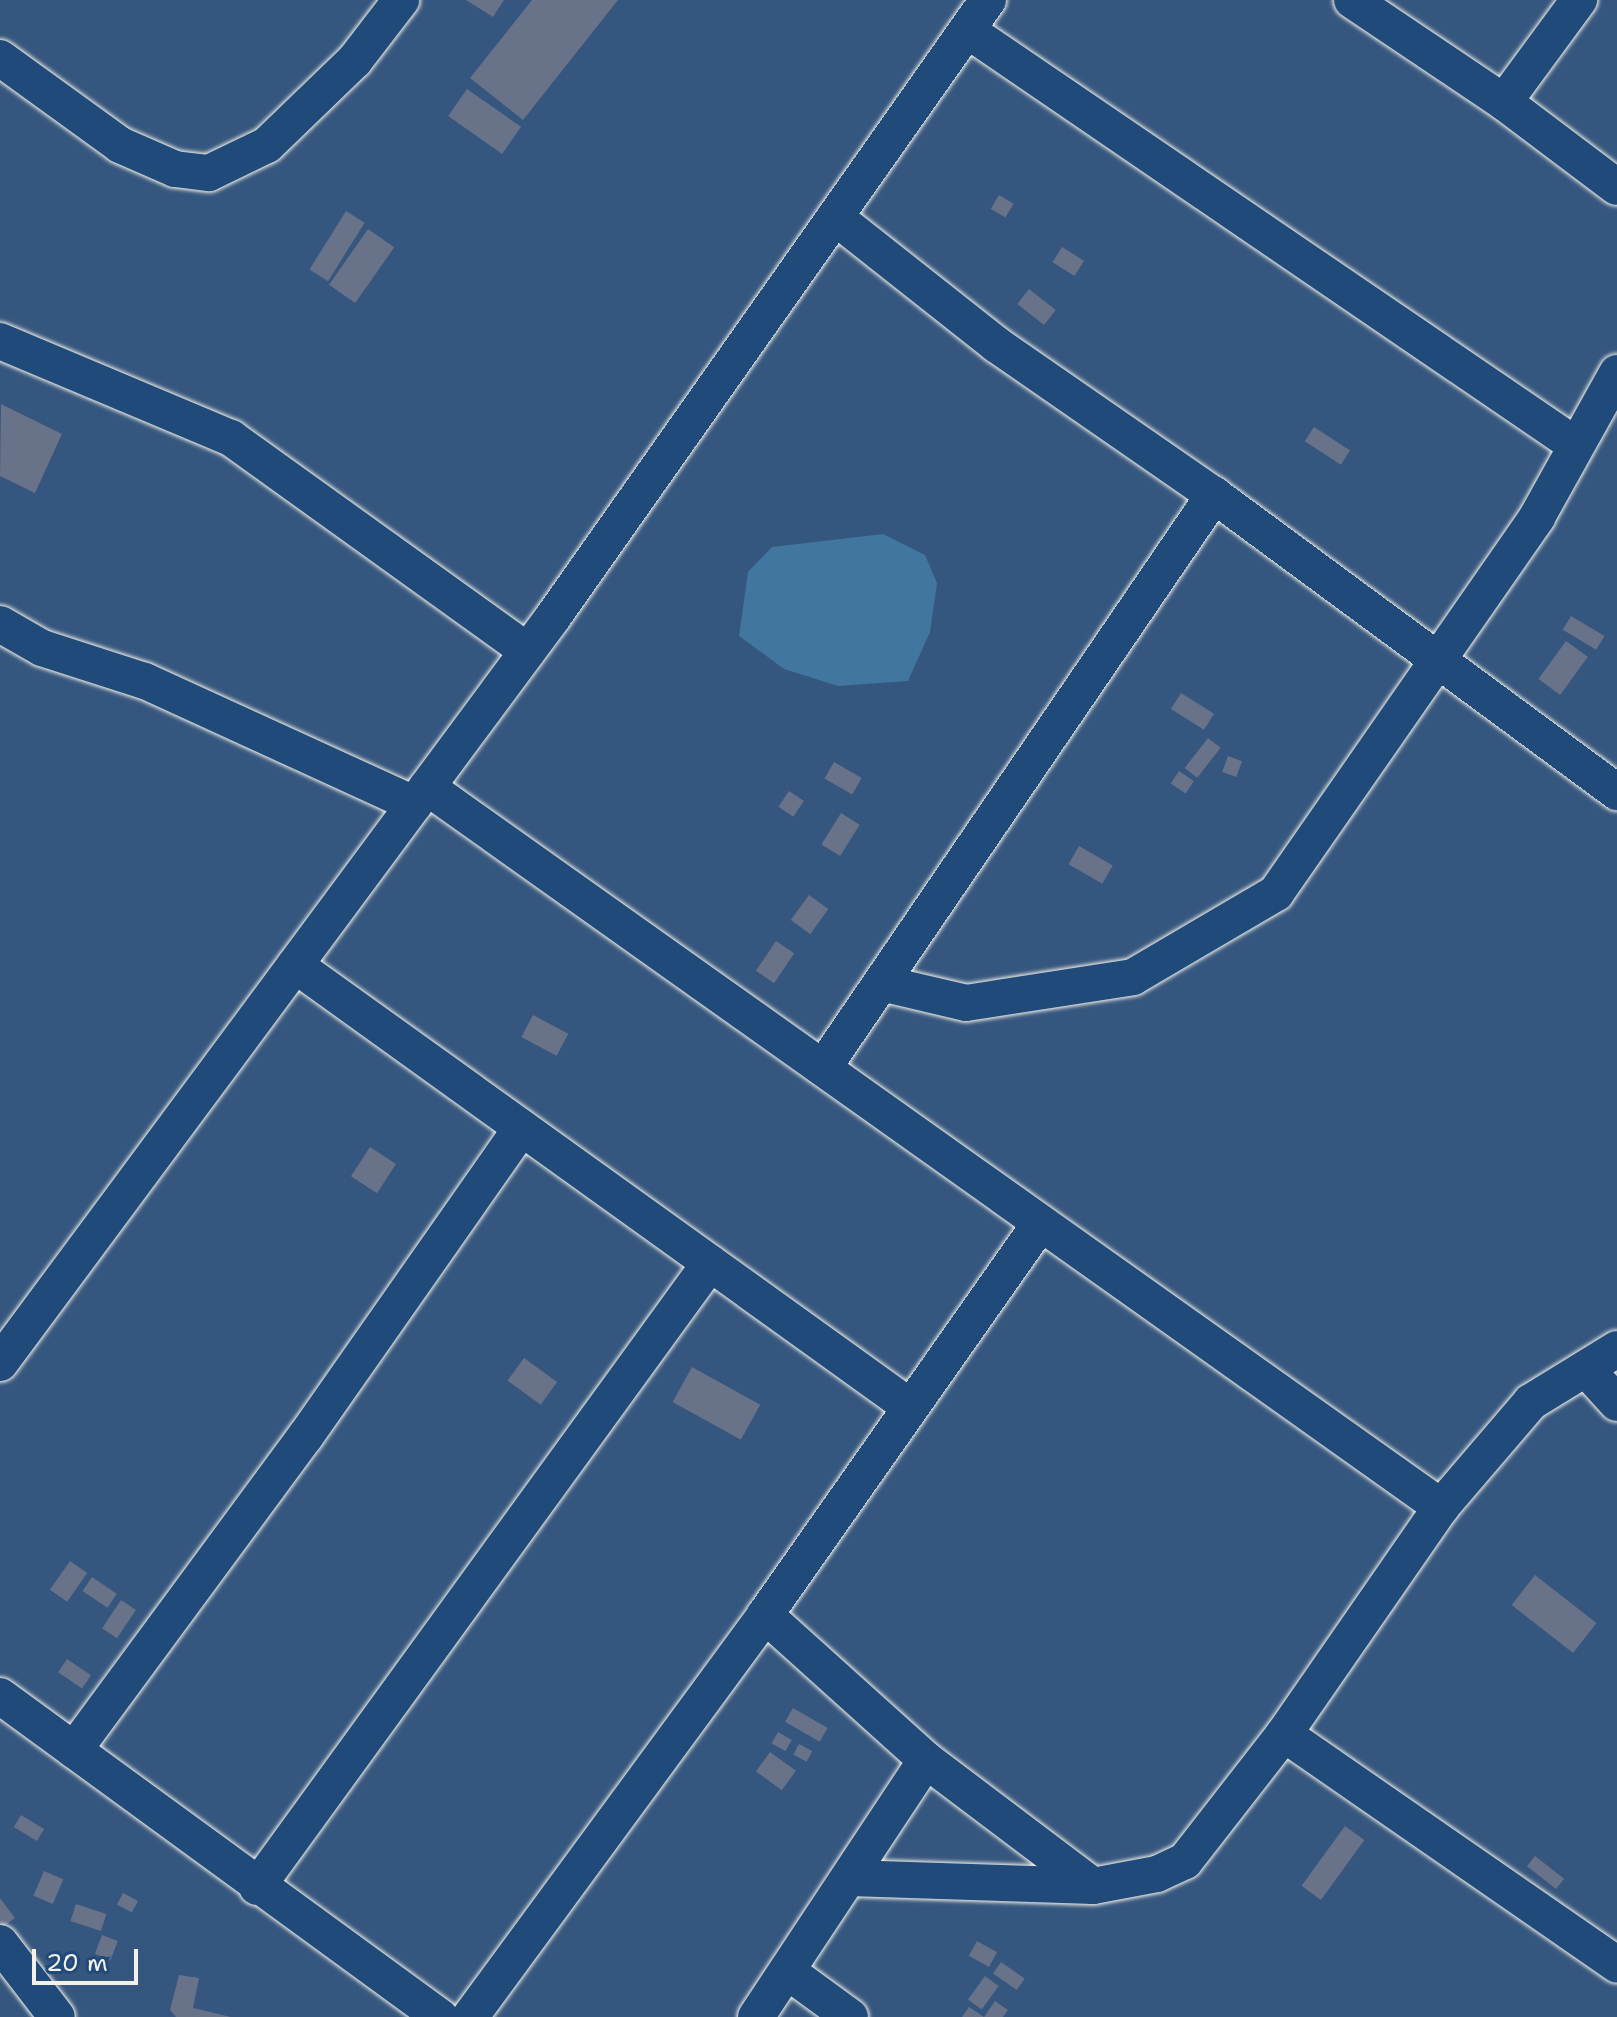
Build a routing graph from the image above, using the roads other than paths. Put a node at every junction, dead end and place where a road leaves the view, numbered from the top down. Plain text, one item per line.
1 (401, 0) edge
2 (988, 0) edge
3 (1352, 0) edge
4 (1579, 0) edge
5 (967, 30) junction
6 (0, 58) edge
7 (1504, 102) junction
8 (1617, 187) edge
9 (835, 217) junction
10 (0, 341) edge
11 (1617, 373) edge
12 (1574, 444) junction
13 (1214, 495) junction
14 (0, 624) edge
15 (527, 651) junction
16 (1434, 658) junction
17 (1617, 792) edge
18 (420, 795) junction
19 (295, 965) junction
20 (881, 983) junction
21 (823, 1068) junction
22 (521, 1128) junction
23 (1041, 1223) junction
24 (710, 1263) junction
25 (1617, 1349) edge
26 (0, 1363) edge
27 (1586, 1369) junction
28 (1617, 1403) edge
29 (909, 1406) junction
30 (1441, 1507) junction
31 (765, 1615) junction
32 (0, 1696) edge
33 (1284, 1734) junction
34 (74, 1750) junction
35 (926, 1760) junction
36 (849, 1878) junction
37 (1093, 1886) junction
38 (257, 1887) junction
39 (0, 1943) edge
40 (1617, 1965) edge
41 (787, 1971) junction
42 (43, 2010) edge
43 (440, 2017) edge
44 (470, 2017) edge
45 (756, 2017) edge
46 (850, 2017) edge

1 - 6 street
2 - 5 street
3 - 7 street
4 - 7 street
5 - 9 street
5 - 12 street
7 - 8 street
9 - 13 street
9 - 15 street
10 - 15 street
11 - 12 street
12 - 16 street
13 - 16 street
13 - 20 street
14 - 18 street
15 - 18 street
16 - 17 street
16 - 20 street
18 - 19 street
18 - 21 street
19 - 22 street
19 - 26 street
20 - 21 street
21 - 23 street
22 - 24 street
22 - 34 street
23 - 29 street
23 - 30 street
24 - 29 street
24 - 38 street
25 - 27 street
27 - 28 street
27 - 30 street
29 - 31 street
30 - 33 street
31 - 35 street
31 - 44 street
32 - 34 street
33 - 37 street
33 - 40 street
34 - 38 street
35 - 36 street
35 - 37 street
36 - 37 street
36 - 41 street
38 - 43 street
39 - 42 street
41 - 45 street
41 - 46 street

